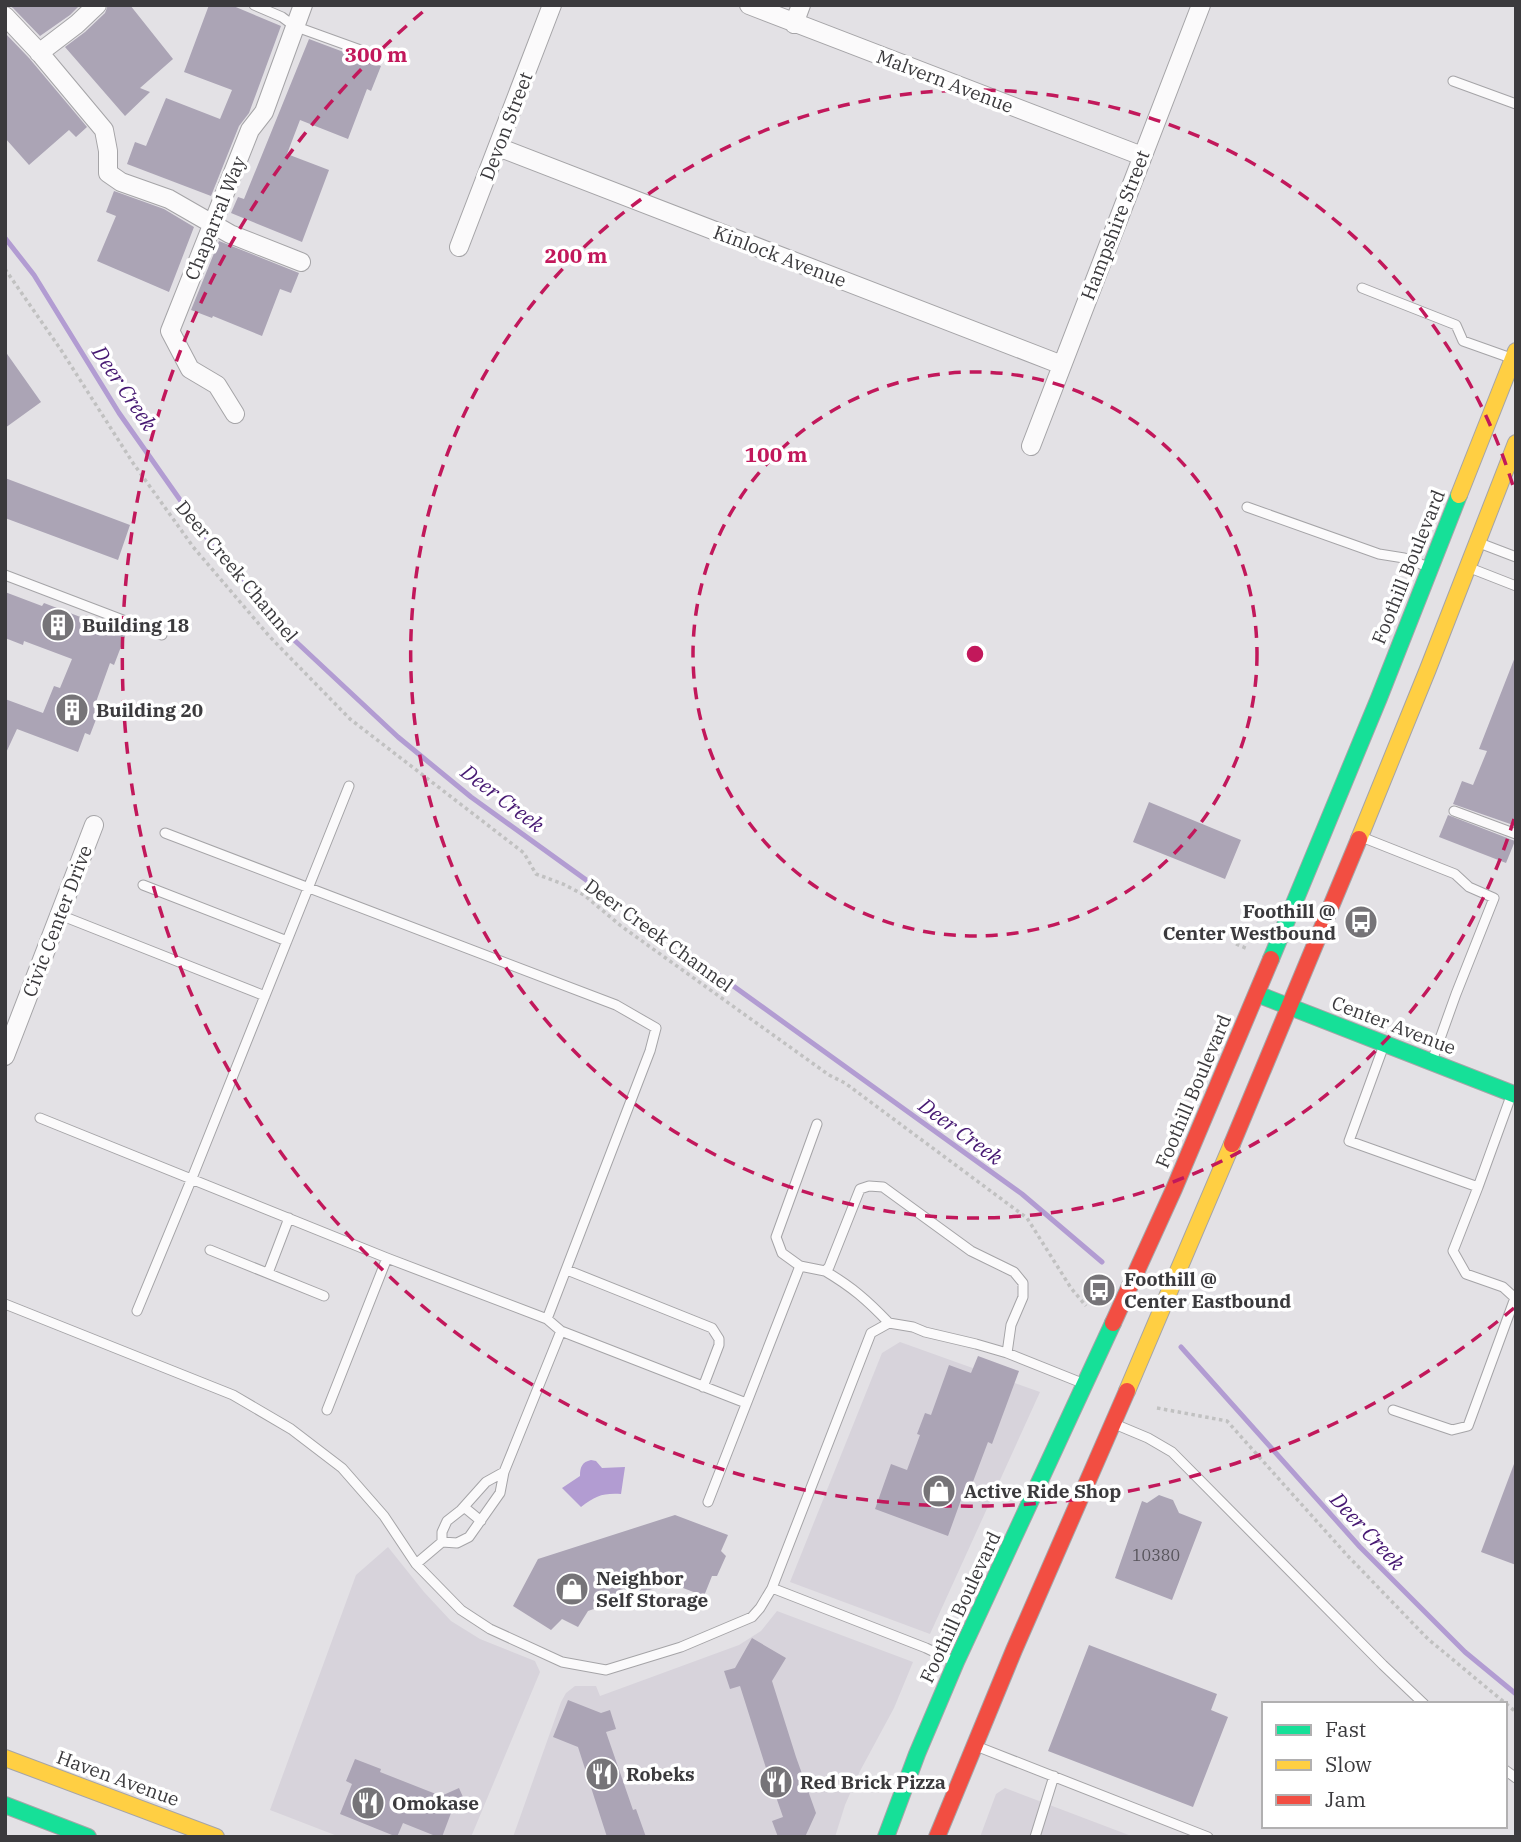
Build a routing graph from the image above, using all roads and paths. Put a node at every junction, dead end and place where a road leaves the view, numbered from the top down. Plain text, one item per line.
1 (97, 5) edge
2 (254, 5) edge
3 (303, 5) edge
4 (552, 5) edge
5 (749, 5) edge
6 (801, 5) edge
7 (1201, 5) edge
8 (5, 16) edge
9 (794, 23) junction
10 (294, 26) junction
11 (39, 53) junction
12 (377, 56) dead end
13 (1453, 81) dead end
14 (1516, 104) edge
15 (498, 147) junction
16 (1142, 156) junction
17 (213, 223) junction
18 (459, 247) dead end
19 (301, 262) dead end
20 (5, 269) edge
21 (1362, 288) dead end
22 (1514, 355) edge
23 (1062, 365) junction
24 (235, 414) dead end
25 (1516, 443) edge
26 (1031, 446) dead end
27 (1247, 506) dead end
28 (1478, 542) junction
29 (1516, 558) edge
30 (1468, 567) junction
31 (1431, 568) junction
32 (5, 575) edge
33 (1516, 586) edge
34 (162, 635) dead end
35 (349, 786) dead end
36 (1454, 811) dead end
37 (94, 825) dead end
38 (164, 833) dead end
39 (1516, 834) edge
40 (1359, 836) junction
41 (143, 885) dead end
42 (308, 887) junction
43 (60, 915) junction
44 (287, 941) junction
45 (1236, 944) dead end
46 (1248, 949) dead end
47 (1257, 994) junction
48 (265, 996) junction
49 (1288, 1006) junction
50 (1385, 1044) junction
51 (5, 1056) edge
52 (1431, 1062) junction
53 (1514, 1094) edge
54 (40, 1118) dead end
55 (817, 1124) dead end
56 (192, 1178) junction
57 (1478, 1187) junction
58 (289, 1218) junction
59 (210, 1250) dead end
60 (387, 1258) junction
61 (800, 1266) junction
62 (567, 1270) junction
63 (825, 1271) junction
64 (268, 1273) junction
65 (324, 1296) dead end
66 (5, 1304) edge
67 (1086, 1306) dead end
68 (137, 1311) dead end
69 (547, 1319) junction
70 (889, 1323) junction
71 (561, 1331) junction
72 (1007, 1353) junction
73 (1086, 1384) junction
74 (703, 1387) junction
75 (746, 1403) junction
76 (1157, 1408) dead end
77 (327, 1410) dead end
78 (1393, 1410) dead end
79 (1112, 1423) junction
80 (504, 1472) junction
81 (708, 1502) dead end
82 (464, 1507) junction
83 (481, 1521) junction
84 (442, 1542) junction
85 (416, 1564) junction
86 (772, 1588) junction
87 (956, 1662) junction
88 (1422, 1702) edge
89 (1504, 1702) edge
90 (975, 1745) junction
91 (5, 1758) edge
92 (1054, 1776) junction
93 (5, 1805) edge
94 (88, 1837) edge
95 (216, 1837) edge
96 (886, 1837) edge
97 (937, 1837) edge
98 (1035, 1837) edge
99 (1208, 1837) edge

1 - 11 street
2 - 10 lane
3 - 10 street, Chaparral Way
4 - 15 street, Devon Street
5 - 9 street, Malvern Avenue
6 - 9 street
7 - 16 street, Hampshire Street
8 - 11 street
9 - 16 street, Malvern Avenue
10 - 12 lane
10 - 17 street, Chaparral Way
11 - 17 street
13 - 14 lane
15 - 18 street, Devon Street
15 - 23 street, Kinlock Avenue
16 - 23 street, Hampshire Street
17 - 19 street
17 - 24 street, Chaparral Way
20 - 67 path, Deer Creek Channel
21 - 22 lane
22 - 31 main road, Foothill Boulevard
23 - 26 street, Hampshire Street
25 - 28 main road
27 - 31 lane
28 - 29 lane
28 - 30 main road
30 - 33 lane
30 - 40 main road
31 - 47 main road, Foothill Boulevard
32 - 34 lane
35 - 42 lane
36 - 39 lane
37 - 43 street, Civic Center Drive
38 - 42 lane
40 - 49 main road
40 - 52 lane
41 - 44 lane
42 - 44 lane
42 - 62 lane
43 - 48 lane
43 - 51 street, Civic Center Drive
44 - 48 lane
45 - 46 path
47 - 49 main road, Center Avenue
47 - 73 main road, Foothill Boulevard
48 - 56 lane
49 - 50 main road, Center Avenue
49 - 79 main road
50 - 52 main road, Center Avenue
50 - 57 lane
52 - 53 main road, Center Avenue
53 - 57 lane
54 - 56 lane
55 - 61 lane
56 - 58 lane
56 - 68 lane
57 - 78 lane
58 - 60 lane
58 - 64 lane
59 - 64 lane
60 - 69 lane
60 - 77 lane
61 - 63 lane
61 - 75 lane
62 - 69 lane
62 - 74 lane
63 - 70 lane
63 - 72 lane
64 - 65 lane
66 - 85 lane
69 - 71 lane
70 - 72 lane
70 - 86 lane
71 - 74 lane
71 - 80 lane
72 - 73 lane
73 - 87 main road, Foothill Boulevard
74 - 75 lane
75 - 81 lane
76 - 89 path
79 - 88 lane
79 - 90 main road
80 - 82 lane
80 - 83 lane
82 - 83 lane
82 - 84 lane
83 - 84 lane
84 - 85 lane
85 - 86 lane
86 - 87 lane
87 - 96 main road, Foothill Boulevard
90 - 92 lane
90 - 97 main road
91 - 95 main road, Haven Avenue
92 - 98 lane
92 - 99 lane
93 - 94 main road

